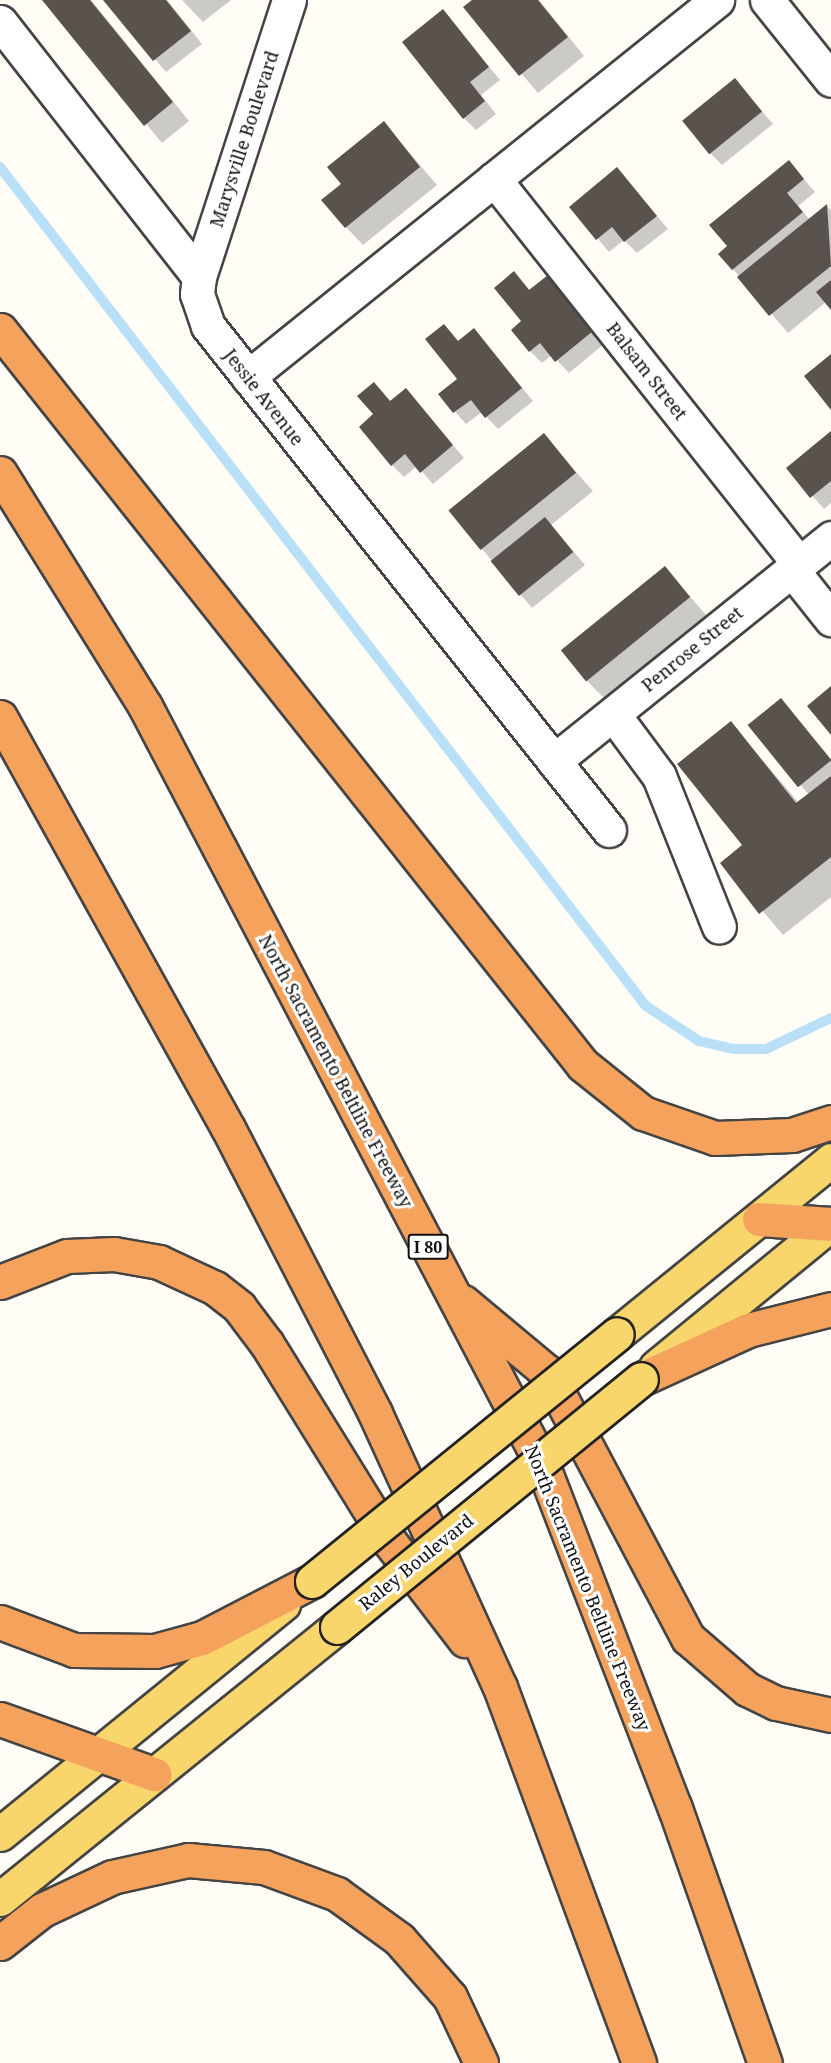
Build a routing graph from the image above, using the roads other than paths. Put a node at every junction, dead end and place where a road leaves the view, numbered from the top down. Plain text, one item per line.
1 (289, 0) edge
2 (717, 0) edge
3 (768, 0) edge
4 (0, 22) edge
5 (831, 80) edge
6 (494, 179) junction
7 (199, 278) junction
8 (0, 330) edge
9 (248, 377) junction
10 (0, 473) edge
11 (831, 538) edge
12 (795, 567) junction
13 (831, 619) edge
14 (613, 714) junction
15 (0, 717) edge
16 (554, 761) junction
17 (609, 830) dead end
18 (719, 927) dead end
19 (831, 1122) edge
20 (831, 1160) edge
21 (759, 1219) junction
22 (831, 1224) edge
23 (0, 1282) edge
24 (451, 1291) junction
25 (831, 1309) edge
26 (641, 1379) junction
27 (312, 1581) junction
28 (0, 1622) edge
29 (500, 1687) junction
30 (831, 1715) edge
31 (0, 1719) edge
32 (100, 1755) junction
33 (154, 1774) junction
34 (0, 1834) edge
35 (0, 1899) edge
36 (0, 1943) edge
37 (481, 2063) edge
38 (639, 2063) edge
39 (765, 2063) edge

1 - 7 street, Marysville Boulevard
2 - 6 street
3 - 5 street
4 - 7 street
6 - 9 street
6 - 12 street, Balsam Street
7 - 9 street, Jessie Avenue
8 - 19 highway
9 - 16 street, Jessie Avenue
10 - 24 highway, North Sacramento Beltline Freeway / I 80
11 - 12 street, Penrose Street
12 - 13 street, Balsam Street
12 - 14 street, Penrose Street
14 - 16 street, Penrose Street
14 - 18 street
15 - 29 highway
16 - 17 street, Jessie Avenue
20 - 21 main road
21 - 22 highway
21 - 27 main road, bridge
22 - 26 main road, Raley Boulevard
23 - 29 highway
24 - 30 highway
24 - 39 highway, North Sacramento Beltline Freeway / I 80
25 - 26 highway
26 - 33 main road, Raley Boulevard, bridge
27 - 28 highway
27 - 32 main road
29 - 38 highway
31 - 32 highway
32 - 33 highway
32 - 34 main road
33 - 35 main road, Raley Boulevard
36 - 37 highway

